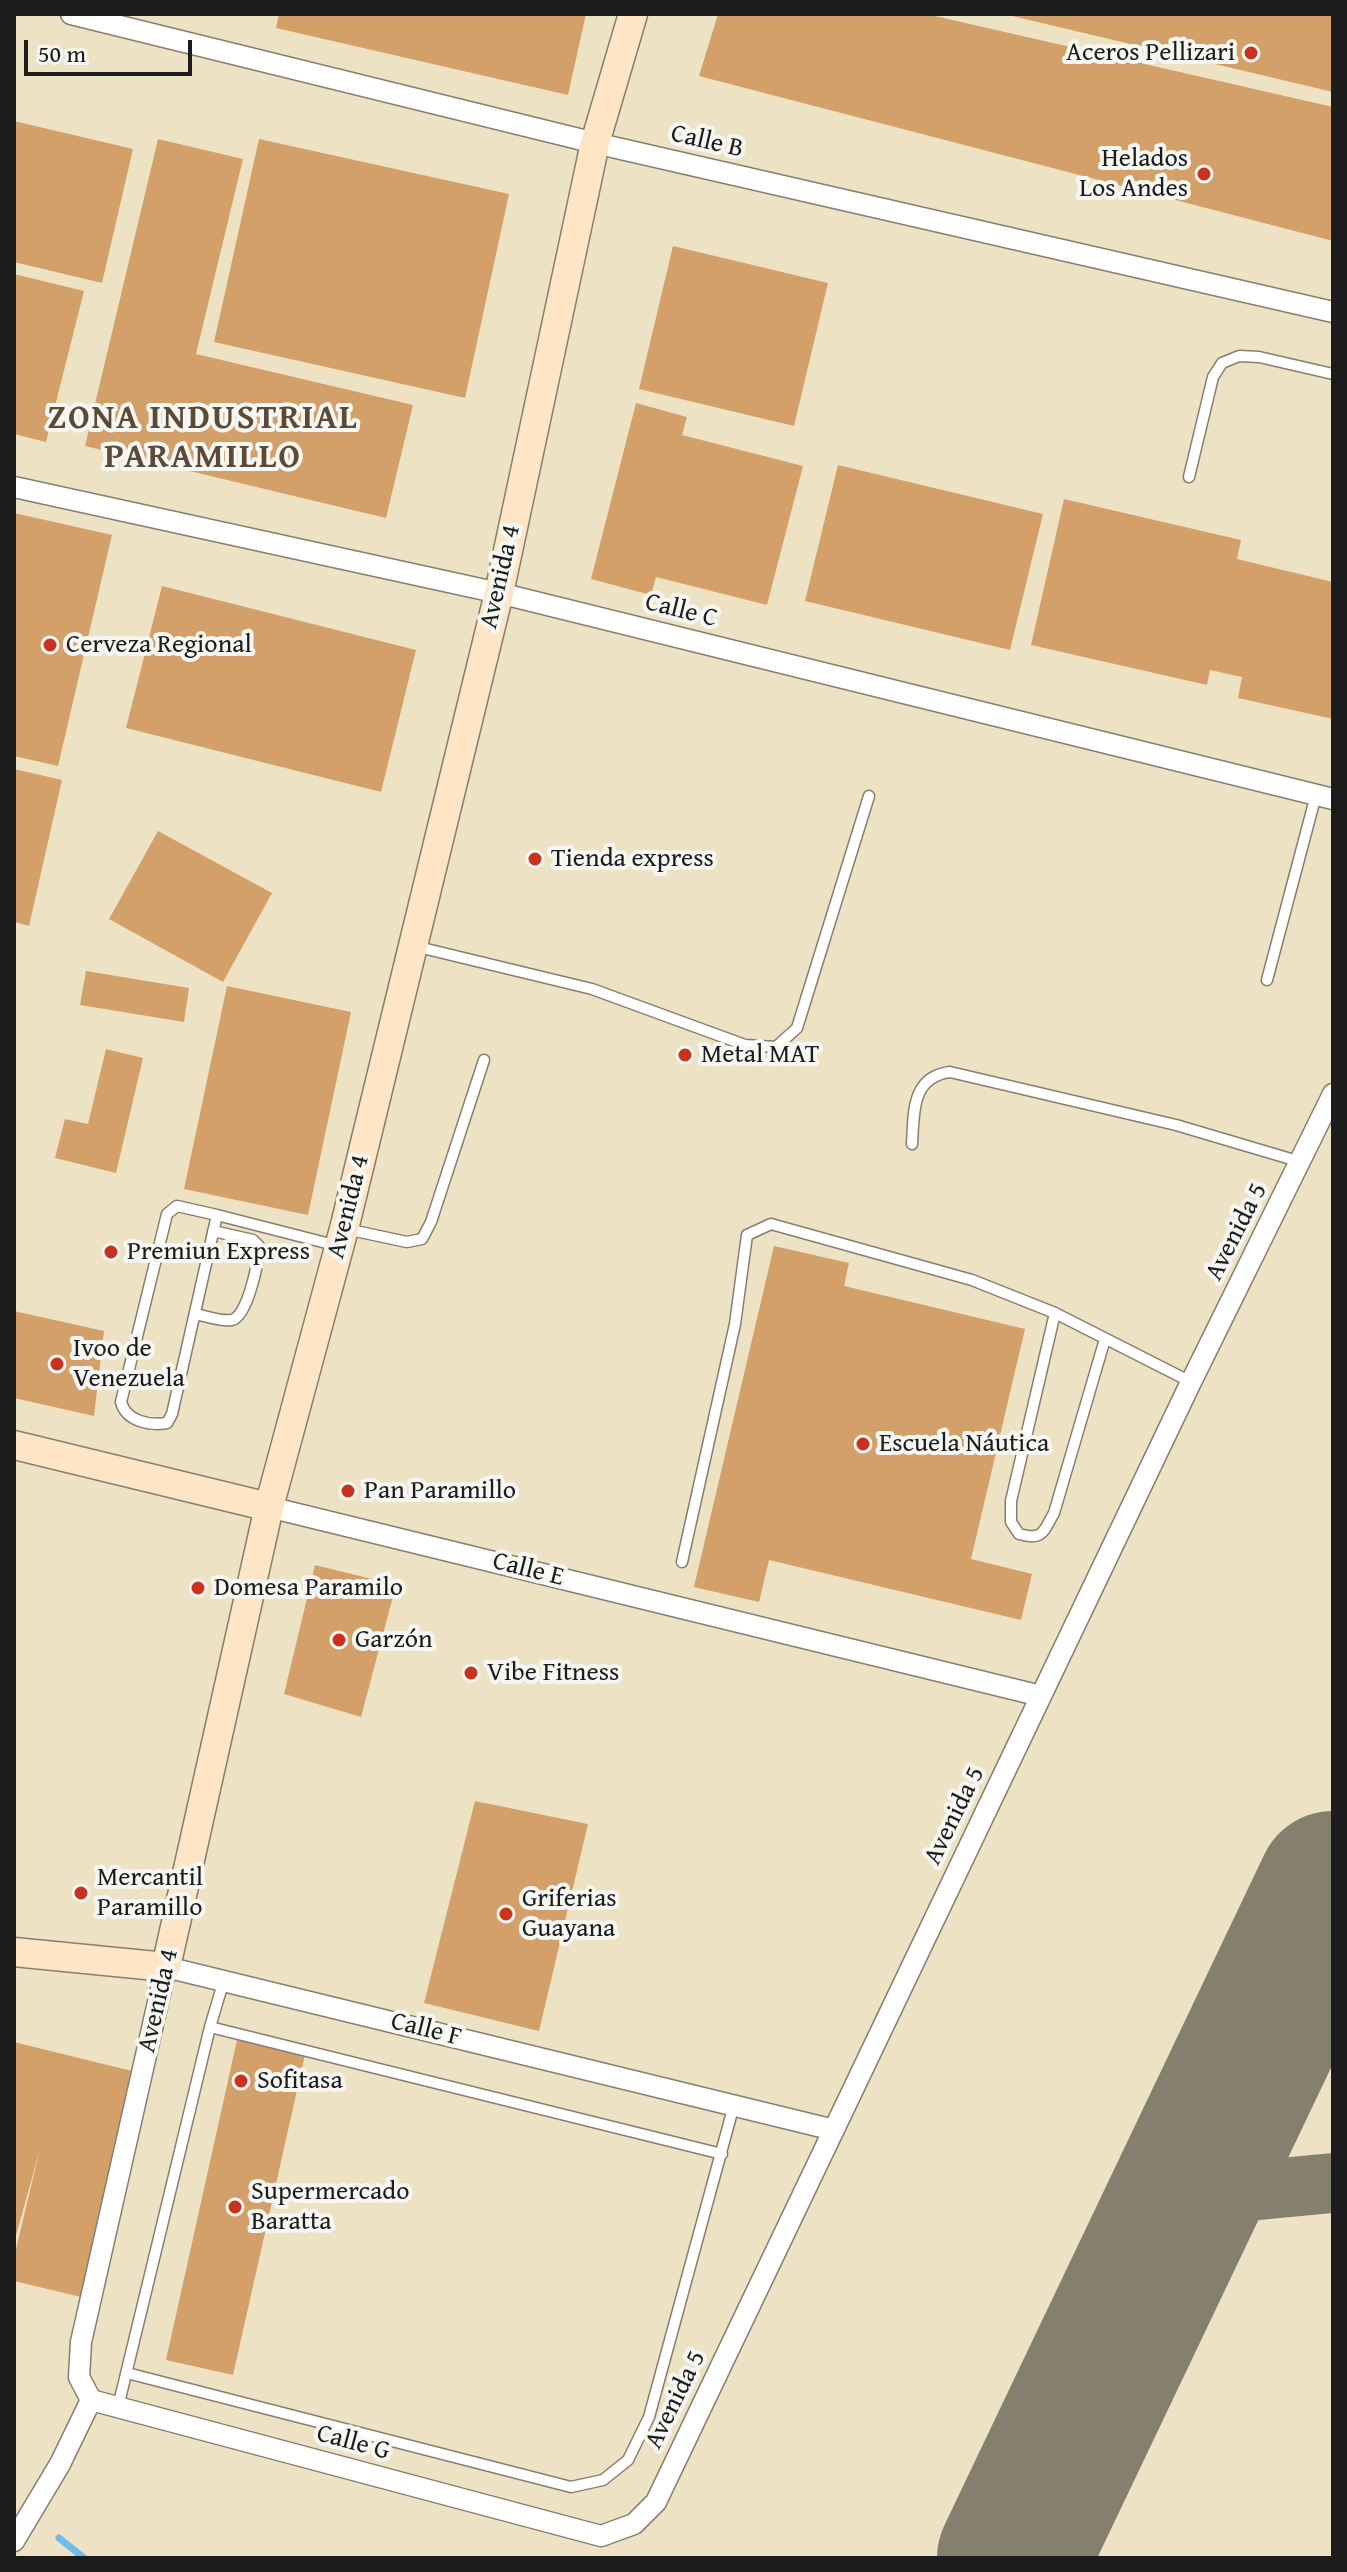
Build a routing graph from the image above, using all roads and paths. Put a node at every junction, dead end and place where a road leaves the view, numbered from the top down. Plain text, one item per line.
1 (71, 14) edge
2 (633, 14) edge
3 (595, 143) junction
4 (1333, 312) edge
5 (1333, 374) edge
6 (1189, 477) dead end
7 (14, 487) edge
8 (499, 593) junction
9 (869, 796) dead end
10 (1325, 797) edge
11 (412, 945) junction
12 (1267, 980) dead end
13 (484, 1060) dead end
14 (1333, 1094) edge
15 (912, 1144) dead end
16 (1301, 1162) junction
17 (217, 1215) junction
18 (213, 1231) junction
19 (342, 1238) junction
20 (1055, 1313) junction
21 (195, 1314) junction
22 (1105, 1339) junction
23 (1191, 1382) junction
24 (14, 1445) edge
25 (269, 1507) junction
26 (682, 1562) dead end
27 (1041, 1696) junction
28 (14, 1952) edge
29 (166, 1967) junction
30 (224, 1980) junction
31 (210, 2027) junction
32 (734, 2105) junction
33 (834, 2130) junction
34 (722, 2154) junction
35 (127, 2373) junction
36 (91, 2400) junction
37 (118, 2407) junction
38 (601, 2536) joint
39 (14, 2541) edge

1 - 3 street, Calle B
2 - 3 main road, Avenida 4
3 - 4 street, Calle B
3 - 8 main road, Avenida 4
5 - 6 lane
7 - 8 street, Calle C
8 - 10 street, Calle C
8 - 11 main road, Avenida 4
9 - 11 lane
10 - 12 lane
11 - 19 main road, Avenida 4
13 - 19 lane
14 - 16 street, Avenida 5
15 - 16 lane
16 - 23 street, Avenida 5
17 - 18 lane
17 - 19 lane
17 - 21 lane
18 - 21 lane
18 - 21 lane
19 - 25 main road, Avenida 4
20 - 22 lane
20 - 22 lane
20 - 26 lane
22 - 23 lane
23 - 27 street, Avenida 5
24 - 25 main road, Calle E
25 - 27 street, Calle E
25 - 29 main road, Avenida 4
27 - 33 street, Avenida 5
28 - 29 main road, Calle F
29 - 30 street, Calle F
29 - 36 street, Avenida 4
30 - 31 lane
30 - 32 street, Calle F
31 - 34 lane
31 - 35 lane
32 - 33 street, Calle F
32 - 34 lane
33 - 38 street, Avenida 5
34 - 35 lane
35 - 37 lane
36 - 37 street, Calle G
36 - 39 street
37 - 38 street, Calle G

